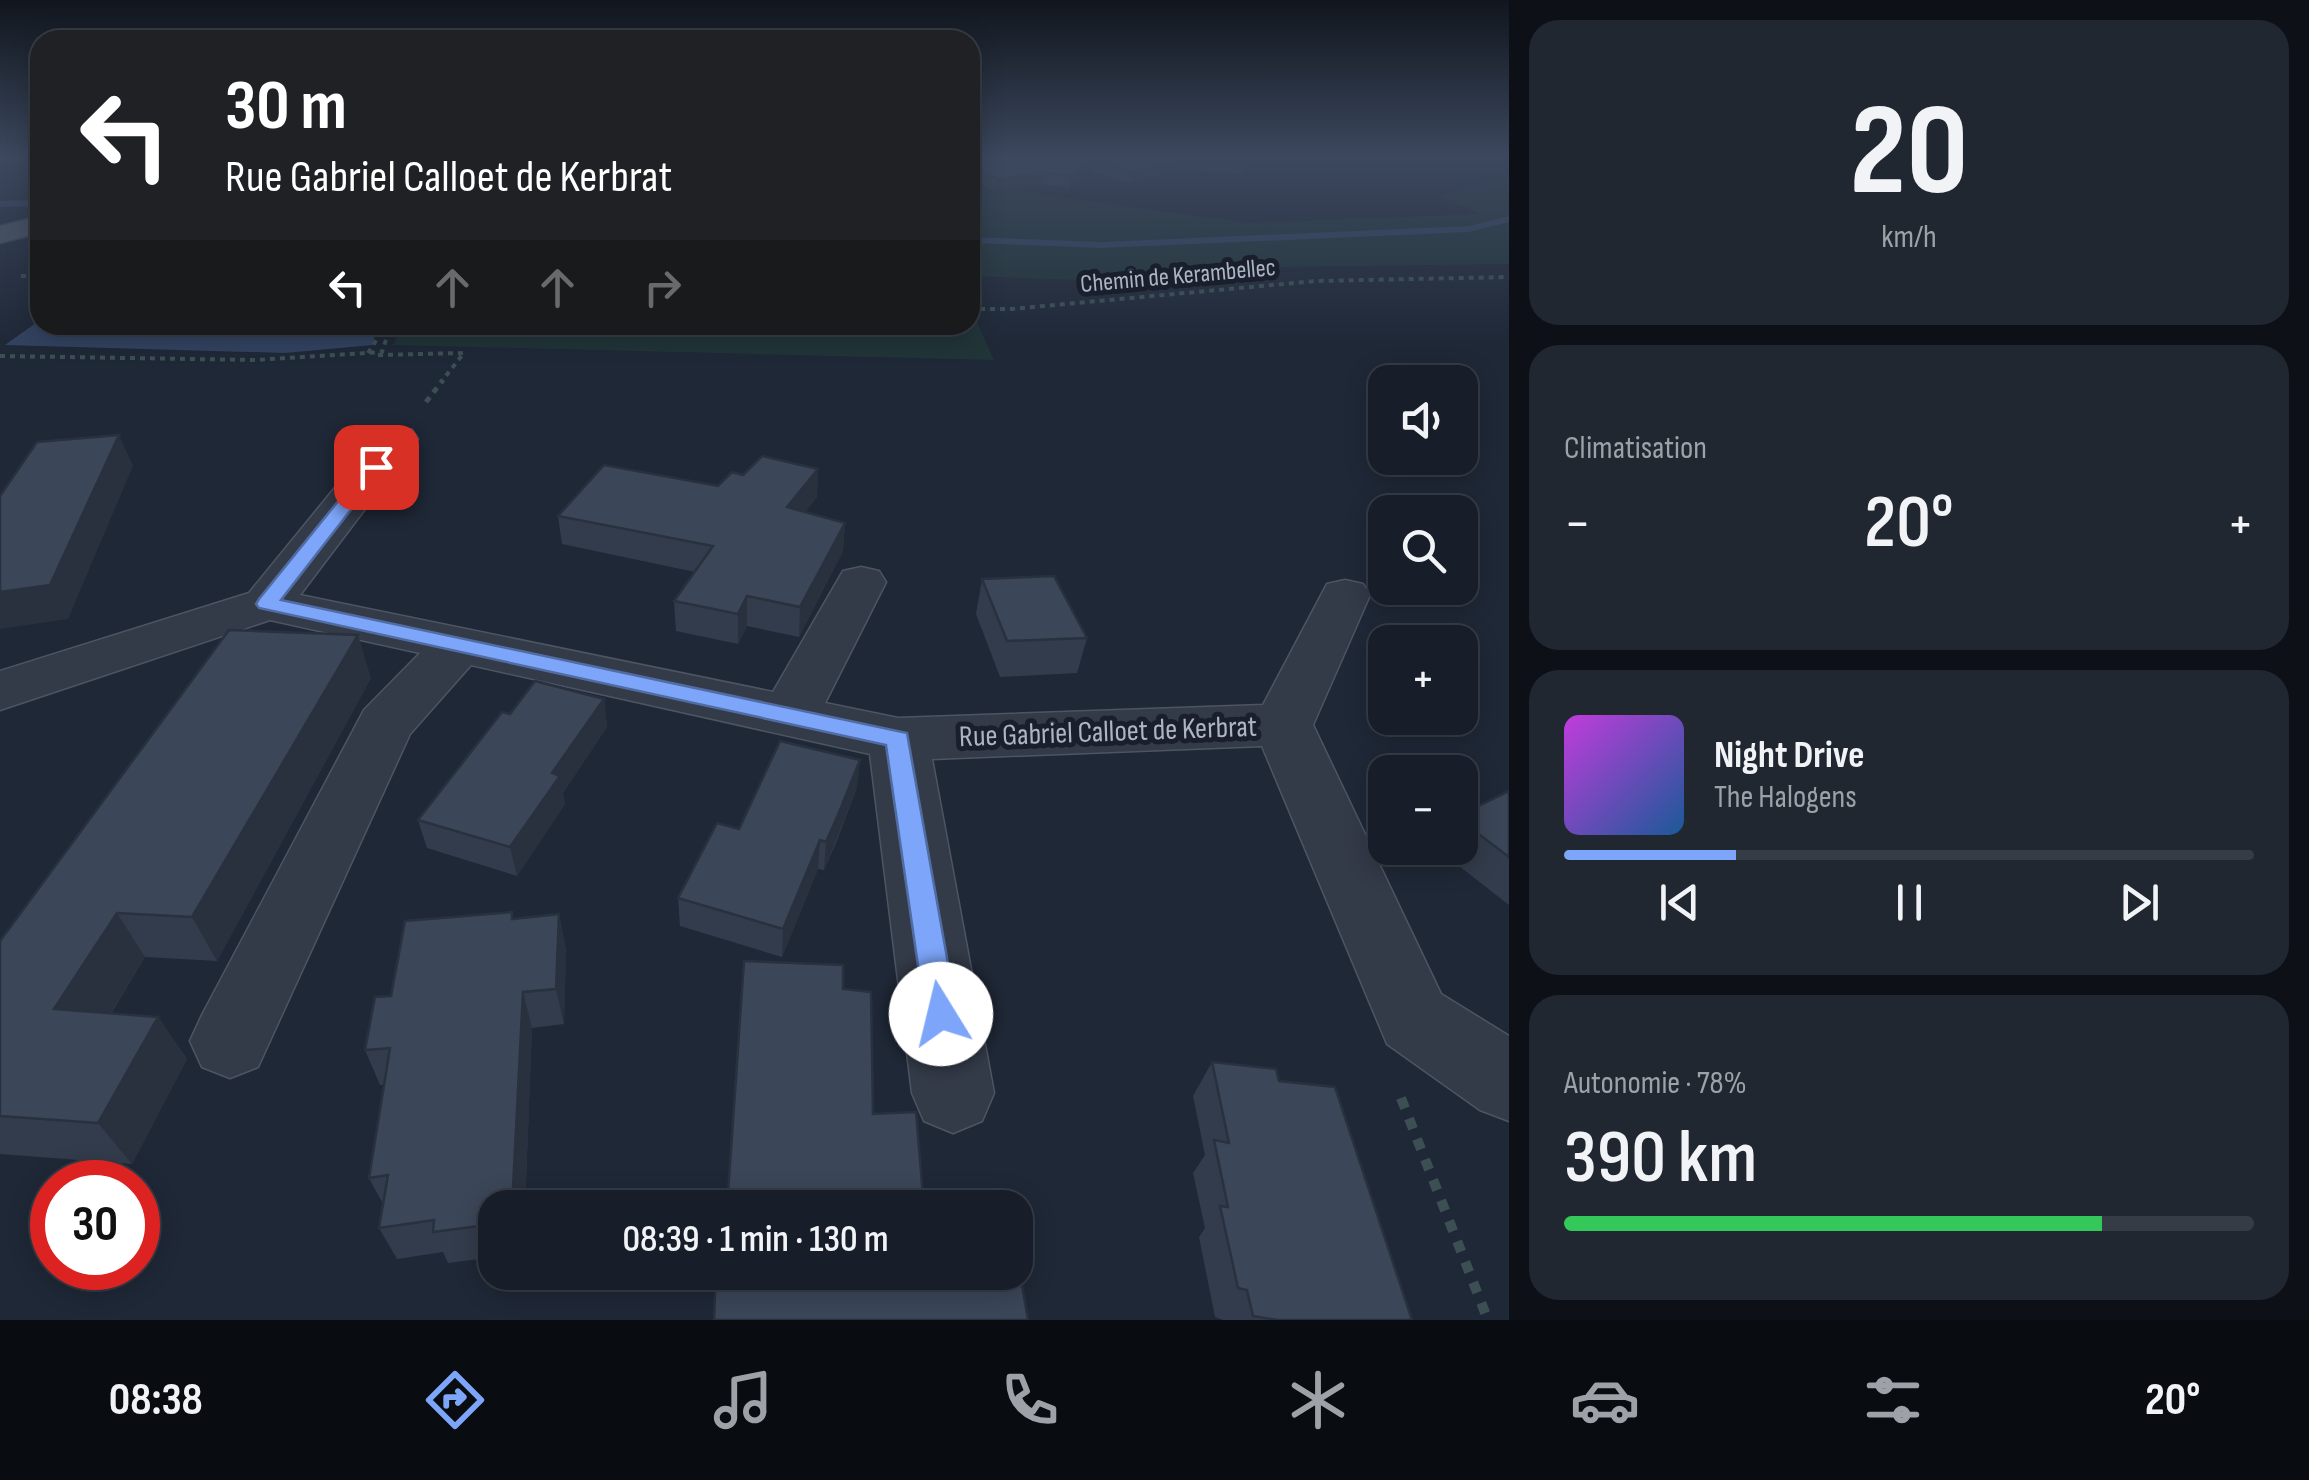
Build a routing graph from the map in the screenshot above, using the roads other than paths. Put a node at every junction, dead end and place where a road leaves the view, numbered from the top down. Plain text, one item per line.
1 (30, 227) edge
2 (0, 235) edge
3 (397, 439) road end
4 (860, 582) dead end
5 (1345, 595) dead end
6 (267, 604) junction
7 (462, 643) junction
8 (0, 691) edge
9 (791, 714) junction
10 (1282, 726) junction
11 (898, 739) junction
12 (230, 1041) dead end
13 (1509, 1082) edge
14 (953, 1093) dead end

1 - 2 main road
3 - 6 street
4 - 9 street
5 - 10 street, Rue Gabriel Calloet de Kerbrat
6 - 7 street, Rue Gabriel Calloet de Kerbrat
6 - 8 street, Rue Gabriel Calloet de Kerbrat
7 - 9 street, Rue Gabriel Calloet de Kerbrat
7 - 12 street
9 - 11 street, Rue Gabriel Calloet de Kerbrat
10 - 11 street, Rue Gabriel Calloet de Kerbrat
10 - 13 street
11 - 14 street

